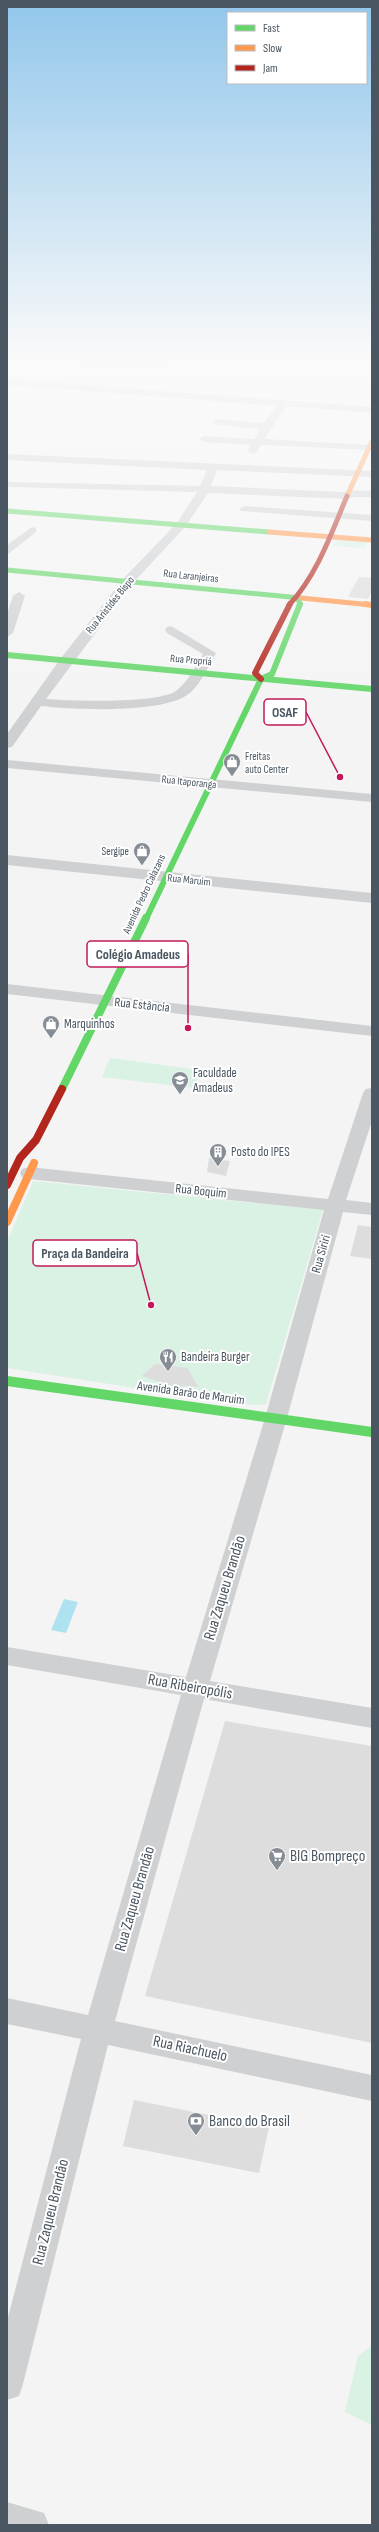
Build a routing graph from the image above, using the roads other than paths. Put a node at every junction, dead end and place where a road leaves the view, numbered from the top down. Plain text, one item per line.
1 (208, 480) edge
2 (355, 480) edge
3 (9, 487) edge
4 (204, 490) junction
5 (372, 494) edge
6 (349, 495) junction
7 (245, 509) dead end
8 (7, 511) edge
9 (339, 516) junction
10 (372, 518) edge
11 (181, 525) junction
12 (32, 530) dead end
13 (330, 537) junction
14 (372, 540) edge
15 (7, 551) edge
16 (7, 570) edge
17 (128, 582) junction
18 (19, 596) dead end
19 (298, 598) junction
20 (372, 605) edge
21 (171, 630) dead end
22 (7, 633) edge
23 (7, 655) edge
24 (66, 661) junction
25 (199, 673) junction
26 (261, 679) junction
27 (372, 689) edge
28 (38, 702) junction
29 (7, 744) edge
30 (7, 764) edge
31 (208, 784) junction
32 (372, 798) edge
33 (7, 860) edge
34 (165, 877) junction
35 (372, 898) edge
36 (7, 989) edge
37 (106, 1001) junction
38 (372, 1031) edge
39 (372, 1093) edge
40 (36, 1140) junction
41 (14, 1174) edge
42 (335, 1205) junction
43 (372, 1209) edge
44 (7, 1222) edge
45 (7, 1381) edge
46 (276, 1418) junction
47 (372, 1432) edge
48 (7, 1656) edge
49 (194, 1688) junction
50 (372, 1718) edge
51 (7, 2011) edge
52 (98, 2029) junction
53 (372, 2088) edge
54 (7, 2384) edge
55 (7, 2519) edge
56 (32, 2525) edge

1 - 4 street, Rua Aristídes Bispo
2 - 6 main road, Avenida Pedro Calazans
3 - 4 street
4 - 6 street
4 - 11 street, Rua Aristídes Bispo
5 - 6 street
6 - 9 main road, Avenida Pedro Calazans
7 - 9 street
8 - 11 main road
9 - 10 street
9 - 13 main road, Avenida Pedro Calazans
11 - 13 main road
11 - 17 street, Rua Aristídes Bispo
12 - 15 street
13 - 14 main road
13 - 19 main road, Avenida Pedro Calazans
16 - 17 main road, Rua Laranjeiras
17 - 19 main road, Rua Laranjeiras
17 - 24 street, Rua Aristídes Bispo
18 - 22 street
19 - 20 main road, Rua Laranjeiras
19 - 26 main road, Avenida Pedro Calazans
19 - 26 main road, Avenida Pedro Calazans
21 - 25 street
23 - 24 main road, Rua Propriá
24 - 25 main road, Rua Propriá
24 - 28 street, Rua Aristídes Bispo
25 - 26 main road, Rua Propriá
25 - 28 street
26 - 27 main road, Rua Propriá
26 - 31 main road, Avenida Pedro Calazans
28 - 29 street, Rua Aristídes Bispo
30 - 31 street, Rua Itaporanga
31 - 32 street, Rua Itaporanga
31 - 34 main road, Avenida Pedro Calazans
33 - 34 street, Rua Maruim
34 - 35 street, Rua Maruim
34 - 37 main road, Avenida Pedro Calazans
36 - 37 street, Rua Estância
37 - 38 street, Rua Estância
37 - 40 main road, Avenida Pedro Calazans
39 - 42 street, Rua Siriri
40 - 41 main road, Avenida Pedro Calazans
40 - 41 main road, Avenida Pedro Calazans
41 - 42 street, Rua Boquim
41 - 44 main road, Avenida Pedro Calazans
42 - 43 street, Rua Boquim
42 - 46 street, Rua Siriri
45 - 46 main road, Avenida Barão de Maruim
46 - 47 main road, Avenida Barão de Maruim
46 - 49 street, Rua Zaqueu Brandão
48 - 49 street, Rua Ribeiropólis
49 - 50 street, Rua Ribeiropólis
49 - 52 street, Rua Zaqueu Brandão
51 - 52 street, Rua Riachuelo
52 - 53 street, Rua Riachuelo
52 - 54 street, Rua Zaqueu Brandão
55 - 56 street

